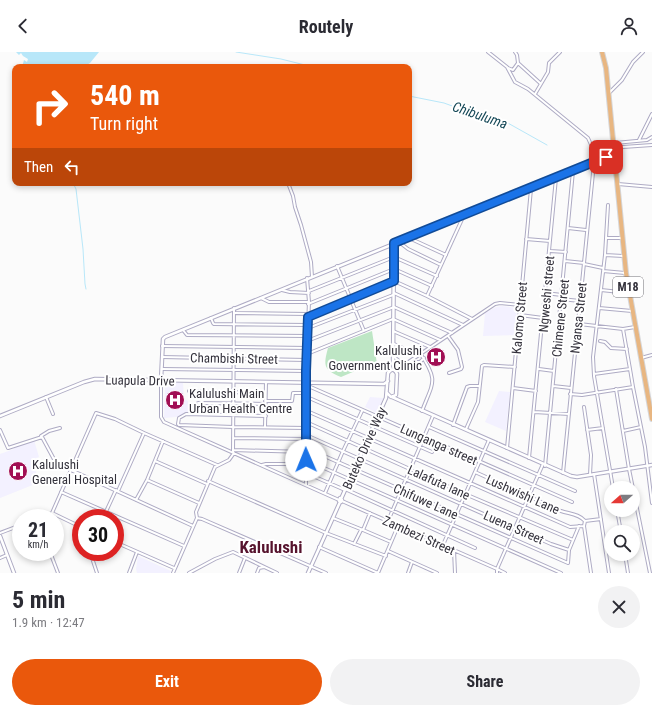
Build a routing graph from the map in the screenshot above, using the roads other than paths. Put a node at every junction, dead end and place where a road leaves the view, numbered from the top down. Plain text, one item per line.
1 (488, 52) edge
2 (515, 52) edge
3 (560, 52) edge
4 (602, 52) edge
5 (643, 52) edge
6 (518, 63) junction
7 (508, 68) junction
8 (540, 83) junction
9 (535, 94) junction
10 (608, 94) junction
11 (652, 114) edge
12 (652, 137) edge
13 (638, 140) junction
14 (643, 140) junction
15 (614, 143) junction
16 (652, 145) edge
17 (646, 146) junction
18 (614, 152) junction
19 (598, 160) junction
20 (594, 162) junction
21 (573, 170) junction
22 (556, 177) junction
23 (617, 184) junction
24 (289, 186) edge
25 (531, 187) junction
26 (652, 187) edge
27 (608, 205) dead end
28 (465, 214) junction
29 (568, 228) junction
30 (586, 230) junction
31 (409, 238) junction
32 (606, 238) junction
33 (622, 238) junction
34 (526, 239) junction
35 (550, 241) junction
36 (398, 242) junction
37 (394, 243) junction
38 (550, 251) junction
39 (566, 252) junction
40 (446, 255) junction
41 (605, 255) junction
42 (624, 256) junction
43 (394, 257) junction
44 (565, 261) junction
45 (584, 264) junction
46 (441, 265) junction
47 (337, 266) junction
48 (603, 268) junction
49 (394, 269) junction
50 (603, 271) junction
51 (626, 274) junction
52 (437, 276) junction
53 (312, 277) junction
54 (307, 278) junction
55 (342, 278) junction
56 (394, 281) junction
57 (432, 286) junction
58 (281, 289) junction
59 (346, 289) junction
60 (601, 290) junction
61 (308, 292) junction
62 (546, 293) junction
63 (629, 293) junction
64 (394, 294) junction
65 (562, 295) junction
66 (428, 296) junction
67 (260, 298) junction
68 (350, 299) junction
69 (562, 299) junction
70 (580, 301) junction
71 (308, 303) junction
72 (520, 305) junction
73 (394, 307) junction
74 (234, 308) junction
75 (599, 308) junction
76 (355, 309) junction
77 (632, 310) junction
78 (235, 313) junction
79 (308, 314) junction
80 (520, 315) junction
81 (308, 317) junction
82 (211, 318) junction
83 (543, 318) junction
84 (393, 319) junction
85 (472, 319) junction
86 (360, 320) junction
87 (234, 324) junction
88 (578, 324) junction
89 (463, 325) junction
90 (597, 326) junction
91 (635, 326) junction
92 (308, 327) junction
93 (623, 329) junction
94 (183, 330) junction
95 (364, 331) junction
96 (393, 331) junction
97 (452, 333) junction
98 (234, 335) junction
99 (307, 336) junction
100 (448, 336) junction
101 (441, 340) junction
102 (307, 341) junction
103 (600, 341) dead end
104 (393, 344) junction
105 (162, 346) junction
106 (234, 347) junction
107 (430, 347) junction
108 (307, 348) junction
109 (627, 348) junction
110 (307, 354) junction
111 (419, 354) junction
112 (652, 355) edge
113 (393, 356) junction
114 (162, 357) junction
115 (234, 358) junction
116 (424, 358) junction
117 (642, 358) junction
118 (306, 360) junction
119 (408, 362) junction
120 (393, 365) junction
121 (404, 365) junction
122 (515, 367) junction
123 (162, 369) junction
124 (538, 369) junction
125 (630, 369) junction
126 (234, 370) junction
127 (395, 370) junction
128 (306, 371) junction
129 (390, 371) junction
130 (554, 371) junction
131 (449, 373) dead end
132 (594, 374) junction
133 (161, 380) junction
134 (233, 381) junction
135 (266, 381) junction
136 (388, 381) junction
137 (384, 384) junction
138 (306, 385) junction
139 (479, 386) junction
140 (553, 386) junction
141 (388, 387) junction
142 (633, 387) junction
143 (512, 388) junction
144 (571, 388) junction
145 (616, 389) junction
146 (189, 391) dead end
147 (536, 391) junction
148 (233, 392) junction
149 (265, 392) junction
150 (598, 393) junction
151 (570, 394) junction
152 (396, 395) junction
153 (390, 396) junction
154 (46, 397) junction
155 (307, 397) junction
156 (398, 400) junction
157 (265, 401) junction
158 (198, 403) dead end
159 (233, 404) junction
160 (265, 404) junction
161 (584, 407) dead end
162 (307, 410) junction
163 (362, 411) junction
164 (422, 411) junction
165 (534, 412) junction
166 (550, 413) junction
167 (53, 414) dead end
168 (569, 414) junction
169 (233, 415) junction
170 (0, 416) edge
171 (266, 416) junction
172 (433, 416) junction
173 (378, 417) junction
174 (652, 419) edge
175 (357, 420) junction
176 (306, 422) junction
177 (179, 424) junction
178 (453, 425) junction
179 (176, 427) junction
180 (233, 427) junction
181 (266, 427) junction
182 (373, 427) junction
183 (429, 427) junction
184 (641, 427) junction
185 (60, 428) dead end
186 (306, 428) junction
187 (603, 428) junction
188 (0, 430) edge
189 (353, 430) junction
190 (465, 430) junction
191 (586, 430) junction
192 (623, 431) junction
193 (144, 433) junction
194 (306, 435) junction
195 (41, 436) junction
196 (368, 437) junction
197 (233, 438) junction
198 (425, 438) junction
199 (306, 439) junction
200 (489, 440) junction
201 (164, 441) junction
202 (348, 441) junction
203 (306, 448) junction
204 (363, 448) junction
205 (420, 448) junction
206 (507, 448) junction
207 (343, 451) junction
208 (484, 451) junction
209 (233, 452) junction
210 (306, 452) junction
211 (432, 452) dead end
212 (359, 458) junction
213 (415, 458) junction
214 (529, 458) junction
215 (155, 460) junction
216 (306, 460) junction
217 (338, 462) junction
218 (480, 462) junction
219 (306, 464) junction
220 (217, 465) junction
221 (261, 465) junction
222 (544, 465) junction
223 (652, 465) edge
224 (647, 466) junction
225 (56, 468) dead end
226 (629, 468) junction
227 (354, 469) junction
228 (410, 469) junction
229 (71, 470) junction
230 (611, 471) junction
231 (334, 472) junction
232 (475, 472) junction
233 (306, 473) junction
234 (562, 473) junction
235 (538, 475) junction
236 (592, 475) junction
237 (350, 479) junction
238 (406, 479) junction
239 (147, 480) junction
240 (208, 481) junction
241 (613, 481) edge
242 (329, 483) junction
243 (470, 483) junction
244 (207, 484) junction
245 (306, 485) junction
246 (534, 486) junction
247 (345, 490) junction
248 (401, 490) junction
249 (117, 491) junction
250 (575, 491) dead end
251 (61, 492) junction
252 (325, 494) junction
253 (465, 494) junction
254 (529, 496) junction
255 (136, 500) junction
256 (340, 500) junction
257 (397, 500) junction
258 (572, 502) dead end
259 (199, 503) junction
260 (652, 503) edge
261 (461, 504) junction
262 (524, 507) junction
263 (54, 509) edge
264 (101, 509) edge
265 (107, 509) edge
266 (392, 511) junction
267 (370, 513) junction
268 (456, 514) junction
269 (333, 517) junction
270 (520, 517) junction
271 (197, 518) junction
272 (124, 519) edge
273 (601, 519) junction
274 (388, 521) junction
275 (585, 521) junction
276 (451, 525) junction
277 (194, 526) junction
278 (398, 526) junction
279 (579, 526) junction
280 (584, 526) junction
281 (12, 528) edge
282 (515, 528) junction
283 (362, 530) junction
284 (0, 533) edge
285 (326, 533) junction
286 (446, 535) junction
287 (0, 536) edge
288 (510, 538) junction
289 (573, 540) junction
290 (391, 543) junction
291 (354, 544) junction
292 (442, 545) junction
293 (124, 546) edge
294 (184, 546) junction
295 (319, 547) junction
296 (475, 548) dead end
297 (506, 549) junction
298 (454, 550) junction
299 (569, 550) junction
300 (388, 551) junction
301 (137, 552) junction
302 (7, 555) junction
303 (386, 556) junction
304 (0, 558) edge
305 (245, 558) junction
306 (53, 561) edge
307 (93, 561) edge
308 (626, 561) edge
309 (412, 562) junction
310 (311, 566) junction
311 (174, 568) junction
312 (265, 568) junction
313 (497, 569) junction
314 (272, 572) edge
315 (14, 573) edge
316 (58, 573) edge
317 (97, 573) edge
318 (129, 573) edge
319 (174, 573) edge
320 (189, 573) edge
321 (239, 573) edge
322 (257, 573) edge
323 (277, 573) edge
324 (308, 573) edge
325 (326, 573) edge
326 (378, 573) edge
327 (408, 573) edge
328 (437, 573) edge
329 (455, 573) edge
330 (497, 573) edge
331 (505, 573) edge
332 (561, 573) edge
333 (591, 573) edge
334 (609, 573) edge
335 (628, 573) edge
336 (650, 573) edge

1 - 7 street
2 - 6 street
3 - 8 street
4 - 10 main road, M18
5 - 10 street
6 - 7 street
6 - 8 street
7 - 9 street
8 - 9 street
9 - 19 street
10 - 15 main road, M18
11 - 13 street
12 - 14 street
13 - 14 street
13 - 15 street
14 - 17 street
15 - 18 main road, M18
16 - 17 street
17 - 18 street
18 - 19 street
18 - 23 main road, M18
19 - 20 street
20 - 21 street
20 - 30 street, Nyansa Street
21 - 22 street
21 - 29 street, Chimene Street
22 - 25 street
22 - 35 street, Ngweshi street
23 - 26 street
23 - 33 main road, M18
24 - 53 street
25 - 28 street
25 - 34 street, Kalomo Street
27 - 32 street
28 - 31 street
28 - 40 street
29 - 30 street
29 - 39 street, Chimene Street
30 - 45 street, Nyansa Street
31 - 36 street
31 - 40 street
32 - 33 street
32 - 41 street
33 - 42 main road, M18
34 - 35 street
34 - 72 street, Kalomo Street
35 - 38 street, Ngweshi street
36 - 37 street
36 - 46 street
37 - 43 street
37 - 47 street
38 - 39 street
38 - 62 street, Ngweshi street
39 - 44 street, Chimene Street
40 - 46 street
41 - 42 street
41 - 48 street
42 - 51 main road, M18
43 - 49 street
43 - 52 street
43 - 55 street
44 - 45 street
44 - 65 street, Chimene Street
45 - 48 street
45 - 70 street, Nyansa Street
46 - 52 street
47 - 53 street
47 - 55 street
48 - 50 street
49 - 56 street
49 - 57 street
49 - 59 street
50 - 51 street
50 - 60 street
51 - 63 main road, M18
52 - 57 street
53 - 54 street
54 - 58 street
54 - 61 street
55 - 59 street
55 - 61 street
56 - 64 street
56 - 66 street
56 - 68 street
57 - 66 street
58 - 61 street
58 - 67 street
59 - 68 street
59 - 71 street
60 - 63 street
60 - 75 street
61 - 71 street
62 - 65 street
62 - 83 street, Ngweshi street
63 - 77 main road, M18
64 - 73 street
64 - 76 street
64 - 89 street
65 - 69 street, Chimene Street
66 - 85 street
67 - 71 street
67 - 74 street
68 - 76 street
68 - 81 street
69 - 70 street
69 - 130 street, Chimene Street
70 - 88 street, Nyansa Street
71 - 79 street
72 - 80 street, Kalomo Street
72 - 85 street
73 - 84 street
73 - 86 street
73 - 97 street
74 - 78 street
74 - 82 street
75 - 77 street
75 - 90 street
76 - 86 street
76 - 92 street
77 - 91 main road, M18
78 - 79 street
78 - 87 street
79 - 81 street
80 - 83 street
80 - 122 street, Kalomo Street
81 - 92 street
82 - 87 street
82 - 94 street
83 - 124 street, Ngweshi street
84 - 95 street
84 - 96 street
84 - 101 street
85 - 89 street
86 - 95 street
86 - 102 street
87 - 92 street
87 - 98 street
88 - 90 street
88 - 144 street, Nyansa Street
89 - 97 street
90 - 93 street
90 - 132 street
91 - 93 street
91 - 117 main road, M18
92 - 99 street
93 - 109 street
94 - 98 street
94 - 105 street
95 - 110 street
96 - 104 street
96 - 107 street
97 - 100 street
98 - 99 street
98 - 106 street
99 - 102 street
100 - 101 street
100 - 131 street
101 - 107 street
102 - 108 street
103 - 109 street
104 - 111 street
104 - 113 street
105 - 106 street
105 - 114 street
106 - 108 street
106 - 115 street
107 - 111 street
108 - 110 street
109 - 125 street
110 - 118 street
111 - 116 street
111 - 119 street
112 - 117 street
113 - 120 street
113 - 121 street
114 - 115 street, Chambishi Street
114 - 123 street
115 - 118 street, Chambishi Street
115 - 126 street
116 - 119 street
116 - 164 street
117 - 174 main road, M18
118 - 128 street
119 - 121 street
120 - 127 street
120 - 129 street
121 - 127 street
122 - 139 street
122 - 143 street, Kalomo Street
123 - 126 street
123 - 133 street
124 - 130 street
124 - 147 street, Ngweshi street
125 - 132 street
125 - 142 street
126 - 128 street
126 - 134 street
127 - 129 street
127 - 152 street
128 - 138 street
129 - 136 street
130 - 140 street, Chimene Street
132 - 150 street
133 - 134 street, Luapula Drive
133 - 154 street, Luapula Drive
133 - 179 street, Zambezi Street
134 - 135 street, Luapula Drive
134 - 148 street
135 - 138 street, Luapula Drive
135 - 149 street
136 - 137 street
136 - 141 street
137 - 138 street, Luapula Drive
137 - 141 street
138 - 155 street
138 - 157 street
138 - 163 street, Lunganga street
139 - 178 street
139 - 190 street
140 - 144 street
140 - 166 street, Chimene Street
141 - 153 street
142 - 145 street
142 - 184 street
143 - 147 street
143 - 206 street, Kalomo Street
144 - 151 street, Nyansa Street
145 - 150 street
145 - 192 street
146 - 148 street
147 - 165 street, Ngweshi street
148 - 149 street
148 - 159 street
149 - 157 street
150 - 151 street
150 - 187 street
151 - 168 street, Nyansa Street
152 - 153 street, Buteko Drive Way
152 - 156 street
153 - 156 street
153 - 173 street, Buteko Drive Way
154 - 167 street
154 - 170 street, Luapula Drive
155 - 162 street
155 - 175 street
156 - 164 street
157 - 160 street
158 - 159 street
159 - 160 street
159 - 169 street
160 - 171 street
161 - 191 street
162 - 176 street
162 - 189 street
163 - 173 street, Lunganga street
163 - 175 street
164 - 172 street
165 - 166 street
165 - 214 street, Ngweshi street
166 - 168 street
166 - 222 street, Chimene Street
168 - 234 street, Nyansa Street
169 - 171 street
169 - 177 street
169 - 180 street
171 - 181 street
172 - 178 street
172 - 183 street
173 - 182 street, Buteko Drive Way
173 - 198 street, Lunganga street
175 - 182 street
175 - 189 street
176 - 186 street
176 - 202 street, Lalafuta lane
177 - 179 street
177 - 180 street
178 - 190 street
179 - 209 street, Zambezi Street
180 - 181 street
180 - 197 street
181 - 186 street
182 - 196 street, Buteko Drive Way
182 - 205 street
183 - 198 street
183 - 208 street
184 - 192 street
184 - 224 street
185 - 195 street
186 - 194 street
187 - 191 street
187 - 230 street
188 - 195 street
189 - 196 street
189 - 202 street
190 - 200 street
191 - 236 street
192 - 226 street
193 - 201 street
193 - 229 street
193 - 249 street
194 - 199 street
194 - 207 street, Luena Street
195 - 225 street
196 - 204 street, Buteko Drive Way
196 - 213 street
197 - 199 street
197 - 209 street
198 - 205 street
198 - 218 street, Lunganga street
199 - 203 street
200 - 206 street
200 - 208 street
201 - 215 street
201 - 220 street
202 - 204 street, Lalafuta lane
202 - 207 street
203 - 210 street
203 - 217 street, Chifuwe Lane
204 - 212 street, Buteko Drive Way
204 - 228 street, Lalafuta lane
205 - 211 street
205 - 213 street
206 - 214 street
207 - 212 street, Luena Street
207 - 217 street
208 - 218 street
208 - 235 street
209 - 210 street
209 - 220 street
209 - 221 street, Zambezi Street
210 - 216 street
212 - 227 street, Buteko Drive Way
212 - 238 street, Luena Street
213 - 228 street
213 - 243 street
214 - 222 street
215 - 239 street
215 - 244 street
216 - 219 street
216 - 231 street
217 - 227 street, Chifuwe Lane
217 - 231 street
218 - 232 street
218 - 246 street, Lunganga street
219 - 221 street
219 - 233 street
220 - 240 street
221 - 245 street, Zambezi Street
222 - 234 street
222 - 235 street
223 - 224 street
224 - 226 street
224 - 260 street
226 - 230 street
226 - 336 street
227 - 237 street, Buteko Drive Way
227 - 248 street, Chifuwe Lane
228 - 238 street
228 - 253 street, Lalafuta lane
229 - 249 street
229 - 251 street
230 - 236 street
230 - 241 street
231 - 237 street
231 - 242 street
232 - 243 street
232 - 254 street, Lushwishi Lane
233 - 242 street
233 - 245 street
234 - 236 street
235 - 246 street
235 - 250 street
236 - 273 street
237 - 247 street, Buteko Drive Way
237 - 257 street
238 - 248 street
238 - 261 street, Luena Street
239 - 255 street
239 - 259 street
240 - 244 street
240 - 285 street
242 - 247 street
242 - 252 street
243 - 253 street
243 - 262 street
244 - 259 street
245 - 252 street, Zambezi Street
246 - 254 street
246 - 258 street, Lunganga street
247 - 256 street, Buteko Drive Way
247 - 266 street
248 - 257 street
248 - 268 street, Chifuwe Lane
249 - 255 street
249 - 265 street
251 - 263 street
251 - 264 street
252 - 256 street, Zambezi Street
253 - 261 street
253 - 270 street, Lalafuta lane
254 - 262 street
254 - 275 street, Lushwishi Lane
255 - 277 street
256 - 267 street, Zambezi Street
256 - 269 street, Buteko Drive Way
257 - 266 street
257 - 276 street
259 - 271 street
261 - 268 street
261 - 282 street, Luena Street
262 - 270 street
262 - 279 street
266 - 274 street
266 - 286 street
267 - 274 street, Zambezi Street
267 - 283 street
268 - 276 street
268 - 288 street, Chifuwe Lane
269 - 283 street
269 - 285 street, Buteko Drive Way
270 - 282 street
270 - 289 street, Lalafuta lane
271 - 277 street
271 - 310 street
272 - 294 street
273 - 275 street
273 - 334 street
274 - 278 street, Zambezi Street
275 - 280 street
276 - 286 street
276 - 297 street
277 - 294 street
278 - 290 street
278 - 292 street, Zambezi Street
279 - 280 street
279 - 289 street
280 - 333 street
281 - 284 street
282 - 288 street
282 - 299 street, Luena Street
283 - 290 street
283 - 291 street
285 - 291 street
285 - 295 street, Buteko Drive Way
286 - 292 street
286 - 296 street
287 - 302 street
288 - 297 street
288 - 299 street, Chifuwe Lane
289 - 299 street
290 - 300 street
291 - 303 street
292 - 298 street, Zambezi Street
293 - 301 street
294 - 311 street
295 - 310 street, Buteko Drive Way
295 - 326 street
297 - 313 street
297 - 332 street
298 - 313 street, Zambezi Street
298 - 329 street
300 - 303 street
300 - 309 street
301 - 311 street
301 - 318 street
302 - 304 street
302 - 315 street
303 - 326 street
305 - 312 street
305 - 320 street
305 - 321 street
306 - 316 street
307 - 317 street
308 - 335 street
309 - 327 street
309 - 328 street
310 - 324 street, Buteko Drive Way
310 - 325 street
311 - 319 street
312 - 314 street
312 - 322 street
313 - 330 street
313 - 331 street, Zambezi Street
314 - 323 street

